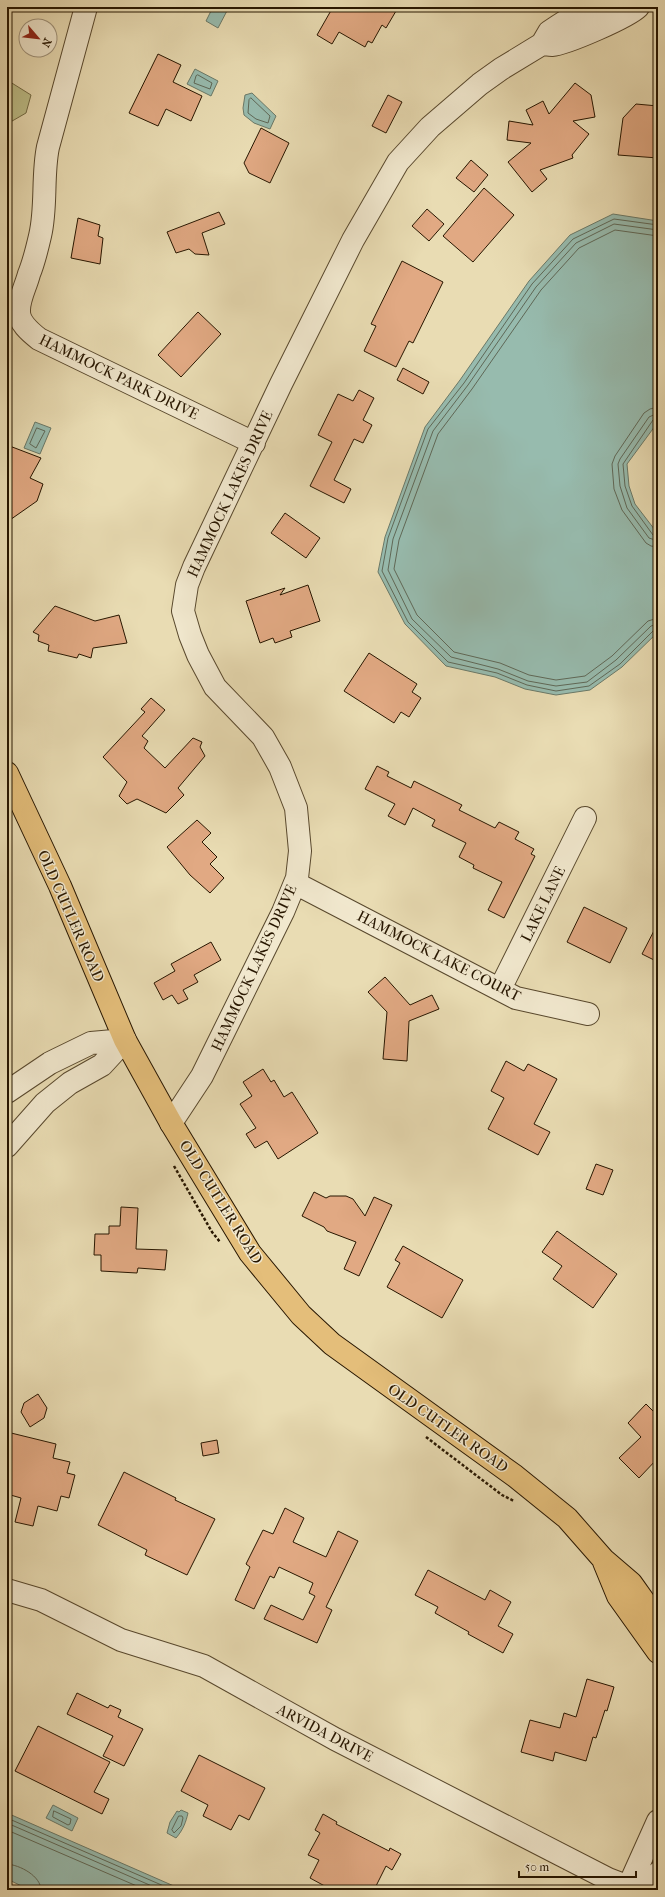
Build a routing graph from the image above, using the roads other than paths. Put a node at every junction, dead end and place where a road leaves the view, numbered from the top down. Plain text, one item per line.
1 (86, 7) edge
2 (603, 7) edge
3 (638, 7) edge
4 (542, 44) junction
5 (254, 443) junction
6 (7, 773) edge
7 (585, 818) dead end
8 (295, 883) junction
9 (500, 989) junction
10 (588, 1014) dead end
11 (125, 1040) junction
12 (7, 1092) edge
13 (171, 1123) junction
14 (7, 1146) edge
15 (603, 1559) junction
16 (7, 1590) edge
17 (658, 1621) edge
18 (658, 1652) edge
19 (658, 1821) edge
20 (658, 1873) edge
21 (636, 1889) edge

1 - 5 street, HAMMOCK PARK DRIVE
2 - 4 street, HAMMOCK LAKES DRIVE
3 - 4 street, HAMMOCK LAKES DRIVE
4 - 5 street, HAMMOCK LAKES DRIVE
5 - 8 street, HAMMOCK LAKES DRIVE
6 - 11 main road, OLD CUTLER ROAD
7 - 9 street, LAKE LANE
8 - 9 street, HAMMOCK LAKE COURT
8 - 13 street, HAMMOCK LAKES DRIVE
9 - 10 street, HAMMOCK LAKE COURT
11 - 12 street
11 - 13 main road, OLD CUTLER ROAD
11 - 14 street
13 - 15 main road, OLD CUTLER ROAD
15 - 17 main road, OLD CUTLER ROAD
15 - 18 main road, OLD CUTLER ROAD
16 - 21 street, ARVIDA DRIVE
19 - 21 street
20 - 21 street

